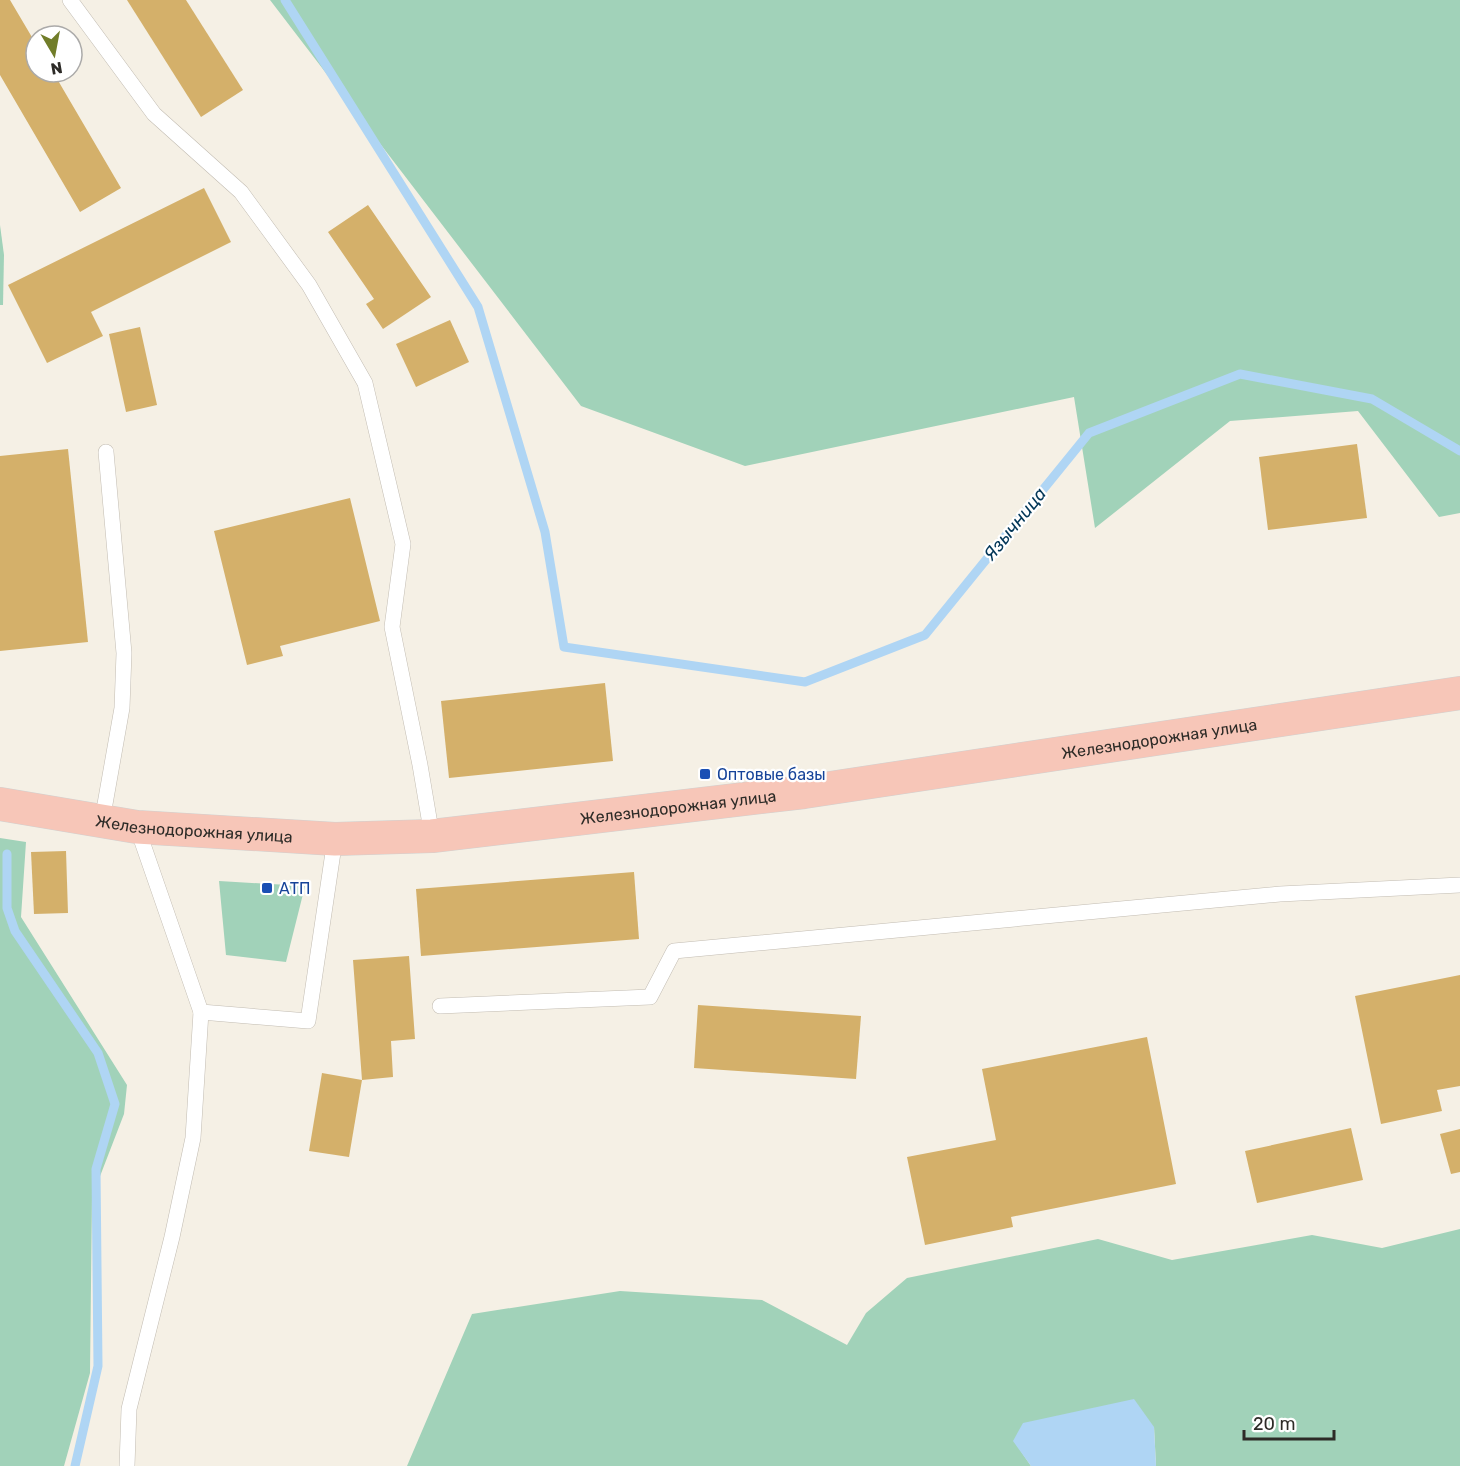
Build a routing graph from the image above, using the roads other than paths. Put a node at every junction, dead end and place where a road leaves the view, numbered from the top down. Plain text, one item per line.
1 (70, 0) edge
2 (106, 452) dead end
3 (1460, 693) edge
4 (0, 804) edge
5 (102, 821) junction
6 (136, 826) junction
7 (432, 836) junction
8 (335, 839) junction
9 (1460, 885) edge
10 (440, 1006) dead end
11 (201, 1012) junction
12 (127, 1466) edge

1 - 7 lane
2 - 5 lane
3 - 7 highway, Железнодорожная улица
4 - 5 highway, Железнодорожная улица
5 - 6 highway, Железнодорожная улица
6 - 8 highway, Железнодорожная улица
6 - 11 lane
7 - 8 highway, Железнодорожная улица
8 - 11 lane
9 - 10 lane
11 - 12 lane

